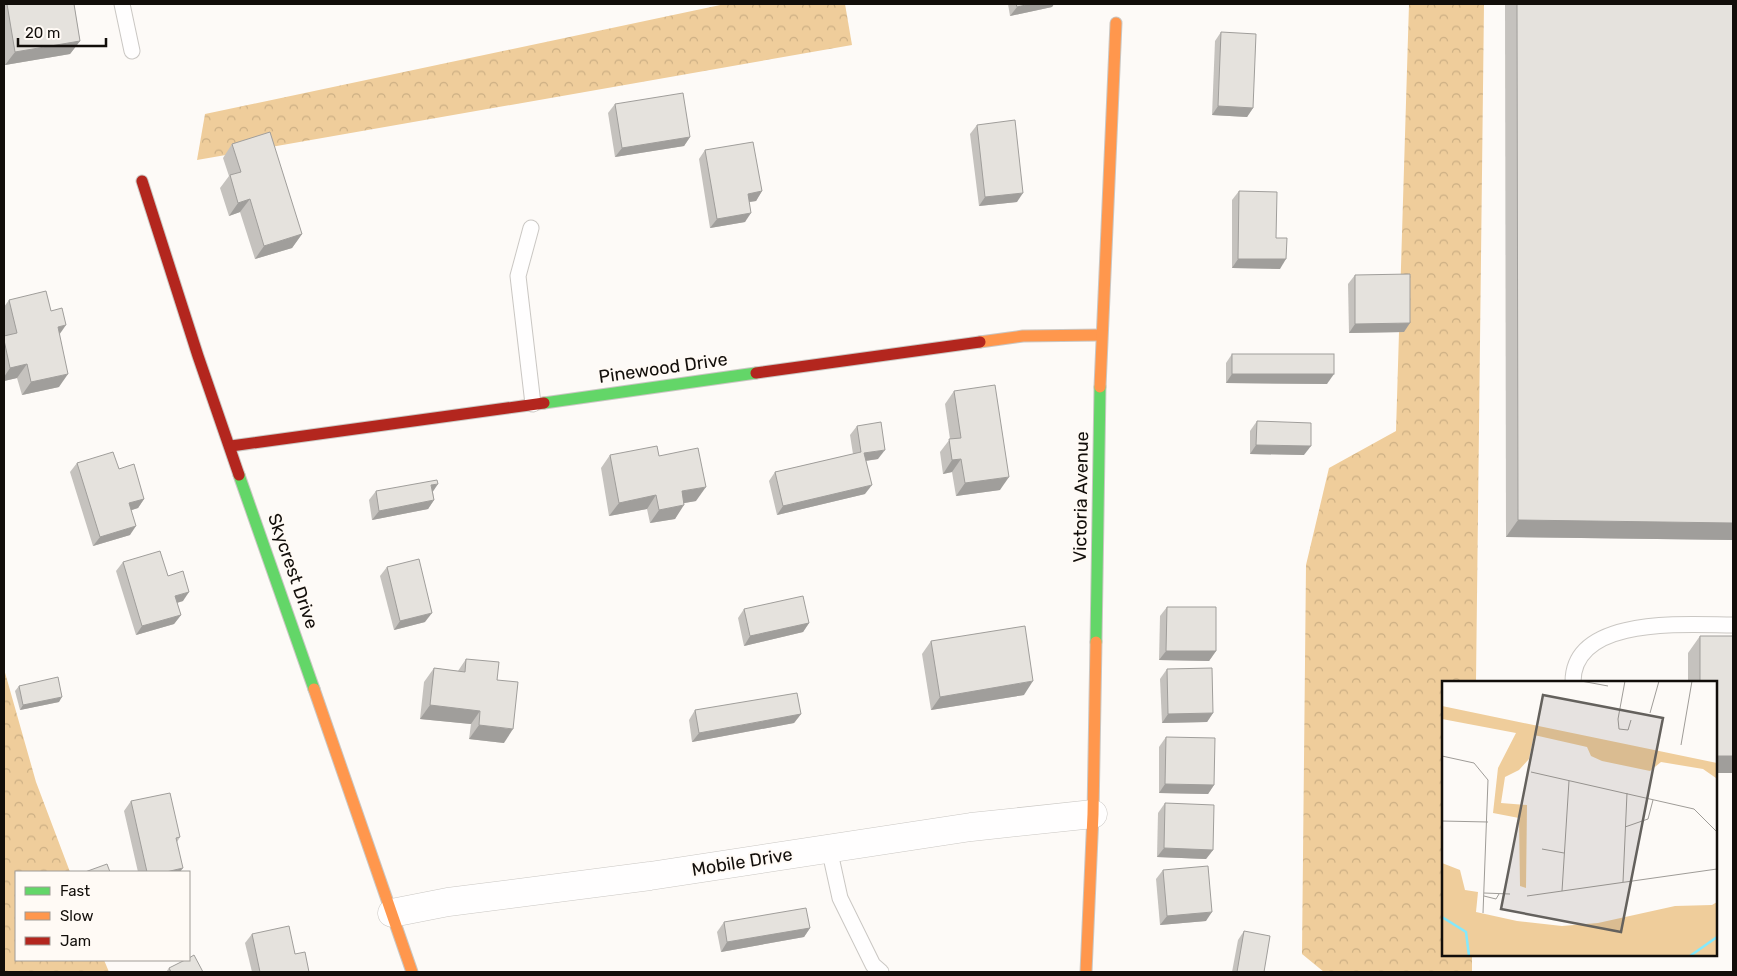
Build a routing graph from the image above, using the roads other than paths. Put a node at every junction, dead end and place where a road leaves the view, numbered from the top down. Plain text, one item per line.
1 (122, 4) edge
2 (1116, 23) dead end
3 (132, 51) dead end
4 (142, 181) dead end
5 (531, 228) dead end
6 (1101, 335) junction
7 (533, 404) junction
8 (231, 446) junction
9 (1733, 625) edge
10 (1573, 681) edge
11 (1093, 814) junction
12 (830, 848) junction
13 (392, 913) junction
14 (412, 972) edge
15 (881, 972) edge
16 (1086, 972) edge

1 - 3 lane
2 - 6 street, Victoria Avenue
4 - 8 street, Skycrest Drive
5 - 7 lane
6 - 7 street, Pinewood Drive
6 - 11 street, Victoria Avenue
7 - 8 street, Pinewood Drive
8 - 13 street, Skycrest Drive
9 - 10 lane
11 - 12 street, Mobile Drive
11 - 16 street, Victoria Avenue
12 - 13 street, Mobile Drive
12 - 15 lane
13 - 14 street, Skycrest Drive

